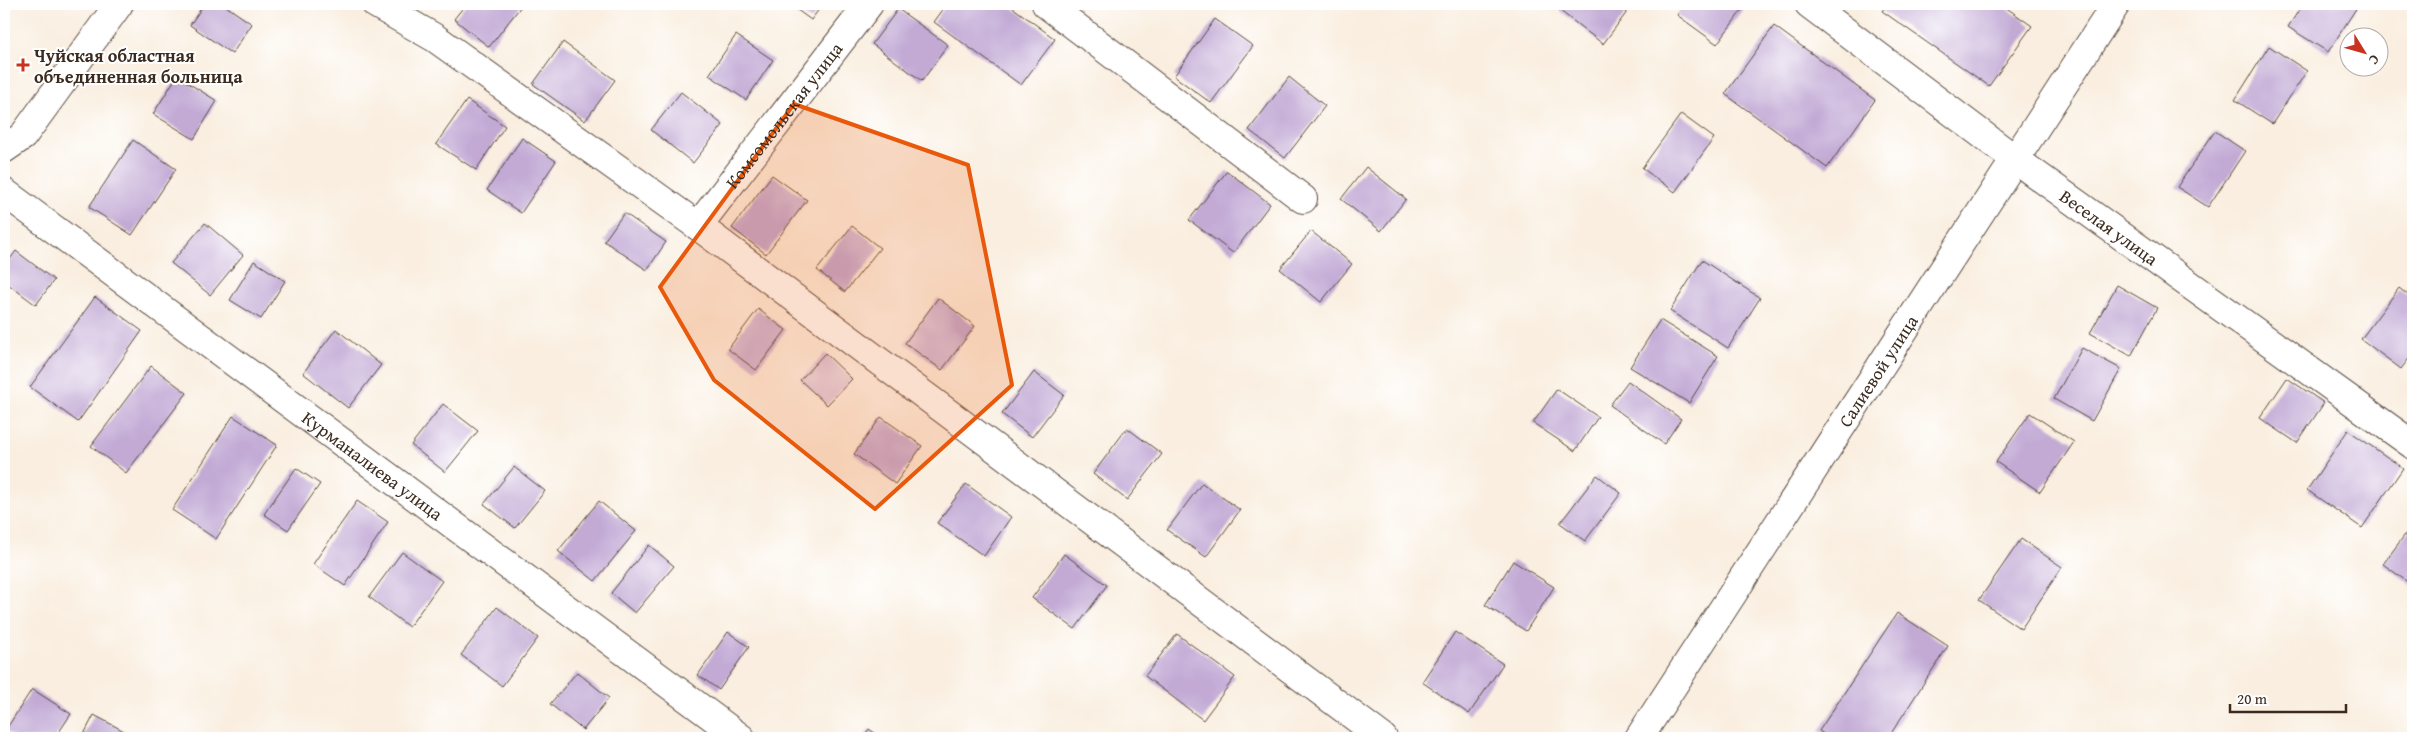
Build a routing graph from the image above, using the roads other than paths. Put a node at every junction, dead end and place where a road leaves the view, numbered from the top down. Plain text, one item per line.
1 (119, 4) edge
2 (376, 4) edge
3 (869, 4) edge
4 (1046, 4) edge
5 (1809, 4) edge
6 (2116, 4) edge
7 (4, 149) edge
8 (2016, 160) junction
9 (4, 192) edge
10 (1303, 199) dead end
11 (698, 226) junction
12 (2413, 445) edge
13 (741, 738) edge
14 (1383, 738) edge
15 (1639, 738) edge

1 - 7 street
2 - 11 street
3 - 11 street, Комсомольская улица
4 - 10 street
5 - 8 street, Веселая улица
6 - 8 street, Салиевой улица
8 - 12 street, Веселая улица
8 - 15 street, Салиевой улица
9 - 13 street, Курманалиева улица
11 - 14 street

